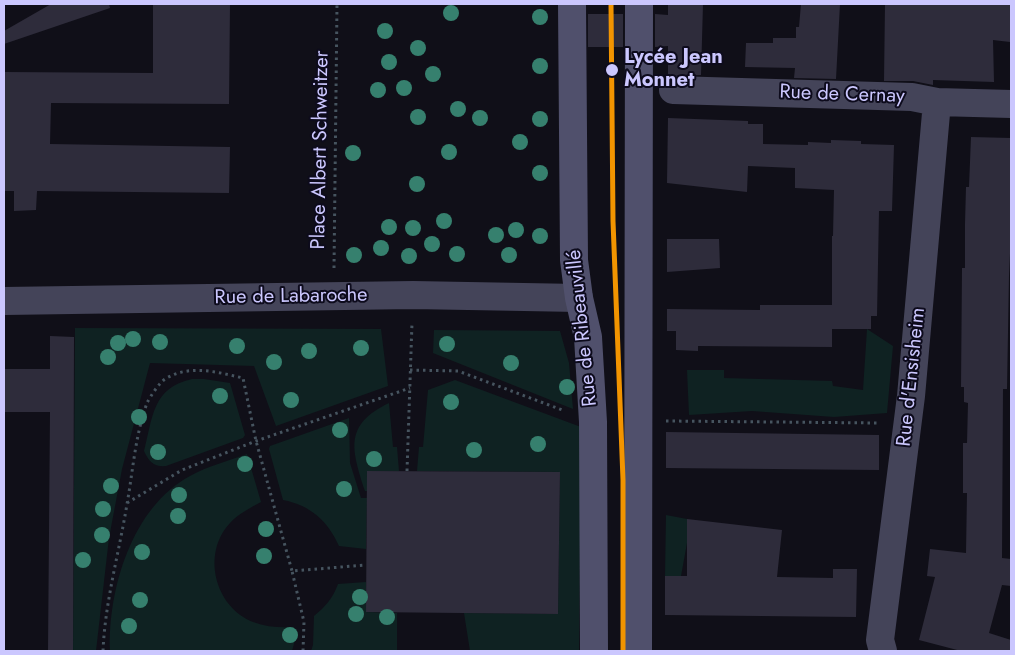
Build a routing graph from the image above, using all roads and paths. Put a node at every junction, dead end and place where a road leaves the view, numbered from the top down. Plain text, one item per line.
1 (337, 4) edge
2 (572, 4) edge
3 (639, 4) edge
4 (673, 90) dead end
5 (937, 102) junction
6 (1011, 104) edge
7 (413, 295) junction
8 (334, 296) junction
9 (579, 298) junction
10 (4, 301) edge
11 (410, 370) junction
12 (410, 388) junction
13 (659, 421) dead end
14 (593, 422) junction
15 (888, 423) dead end
16 (256, 441) junction
17 (407, 471) dead end
18 (127, 503) junction
19 (366, 565) dead end
20 (292, 571) junction
21 (103, 651) edge
22 (302, 651) edge
23 (594, 651) edge
24 (638, 651) edge
25 (883, 651) edge

1 - 8 path, Place Albert Schweitzer
2 - 9 street, Rue de Ribeauvillé
3 - 24 street
4 - 5 street, Rue de Cernay
5 - 6 street, Rue de Cernay
5 - 25 street, Rue d'Ensisheim
7 - 8 street, Rue de Labaroche
7 - 9 street, Rue de Labaroche
7 - 11 path
8 - 10 street, Rue de Labaroche
9 - 14 street, Rue de Ribeauvillé
11 - 12 path
11 - 14 path
12 - 16 path
12 - 17 path
13 - 15 path
14 - 23 street, Rue de Ribeauvillé
16 - 18 path
16 - 18 path
16 - 20 path
18 - 21 path
19 - 20 path
20 - 22 path

